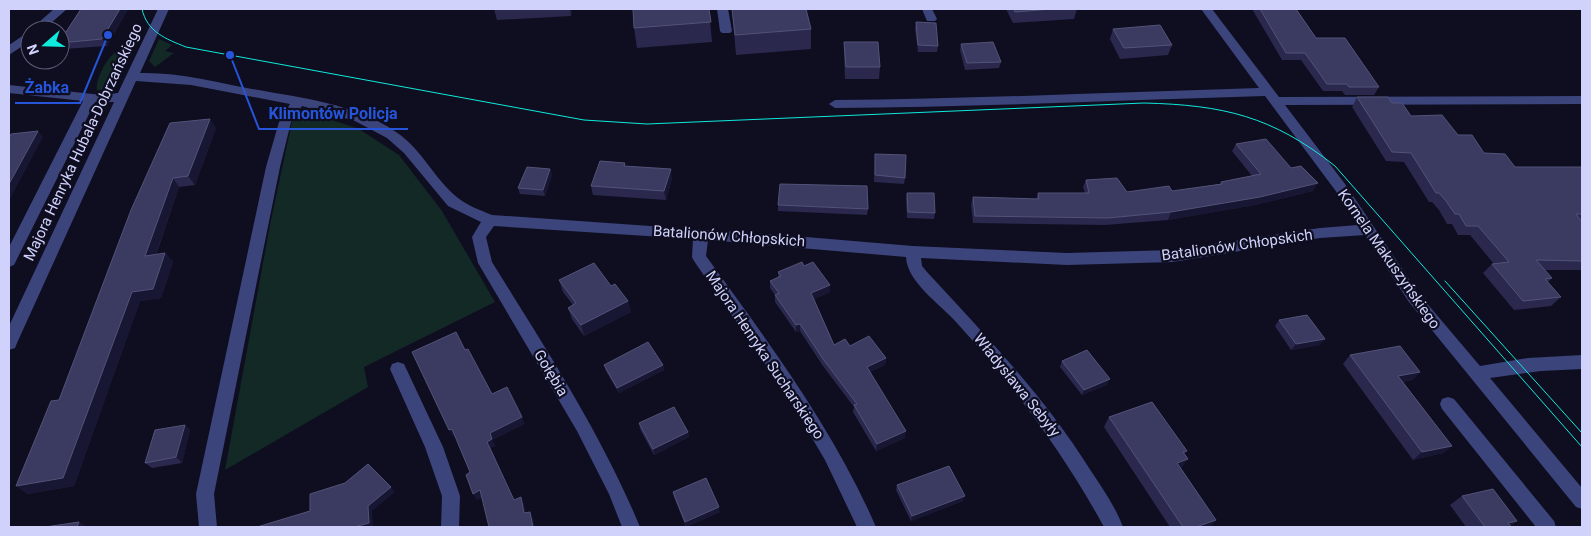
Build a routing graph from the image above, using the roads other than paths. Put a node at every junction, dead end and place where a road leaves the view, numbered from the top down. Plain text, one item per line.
1 (61, 9) edge
2 (163, 9) edge
3 (722, 9) edge
4 (1206, 9) edge
5 (48, 20) edge
6 (726, 31) dead end
7 (20, 43) edge
8 (9, 51) edge
9 (131, 77) junction
10 (9, 89) edge
11 (122, 97) junction
12 (1271, 97) junction
13 (92, 98) junction
14 (1582, 100) edge
15 (298, 102) junction
16 (835, 104) dead end
17 (490, 220) junction
18 (1367, 230) junction
19 (700, 235) junction
20 (914, 252) junction
21 (9, 261) edge
22 (9, 343) edge
23 (1582, 362) edge
24 (398, 370) dead end
25 (1475, 374) junction
26 (1448, 404) dead end
27 (1582, 501) edge
28 (208, 527) edge
29 (450, 527) edge
30 (630, 527) edge
31 (867, 527) edge
32 (1114, 527) edge
33 (1547, 527) edge

1 - 5 street
2 - 9 street, Majora Henryka Hubala-Dobrzańskiego
3 - 6 street
4 - 12 street, Kornela Makuszyńskiego
7 - 8 street
9 - 11 street, Majora Henryka Hubala-Dobrzańskiego
9 - 15 street, Batalionów Chłopskich
10 - 13 street
11 - 13 street
11 - 22 street, Majora Henryka Hubala-Dobrzańskiego
12 - 14 street
12 - 16 street
12 - 18 street, Kornela Makuszyńskiego
13 - 21 street
15 - 17 street, Batalionów Chłopskich
15 - 28 street
17 - 19 street, Batalionów Chłopskich
17 - 30 street, Gołębia
18 - 20 street, Batalionów Chłopskich
18 - 25 street, Kornela Makuszyńskiego
19 - 20 street, Batalionów Chłopskich
19 - 31 street, Majora Henryka Sucharskiego
20 - 32 street, Władysława Sebyły
23 - 25 street
24 - 29 street
25 - 27 street, Kornela Makuszyńskiego
26 - 33 street

